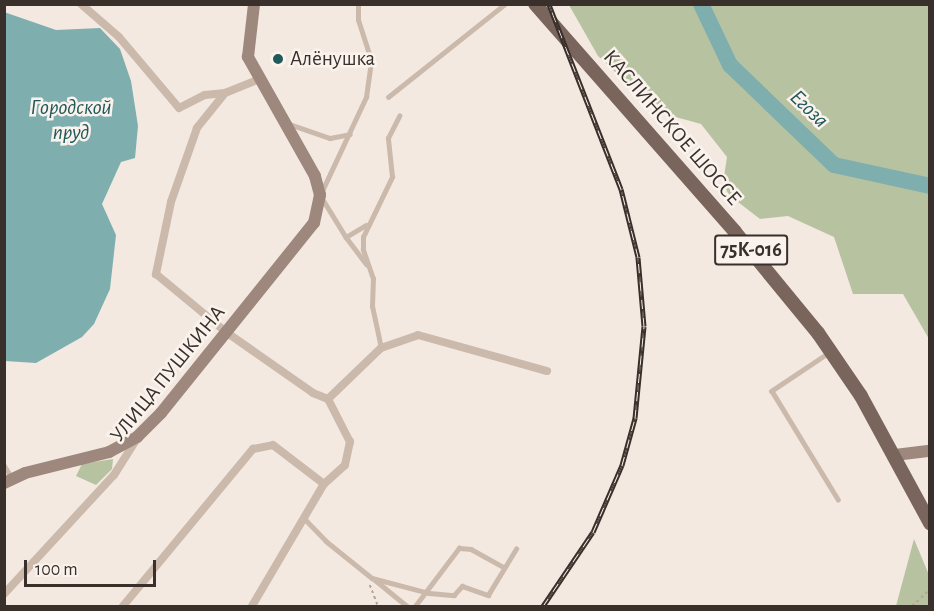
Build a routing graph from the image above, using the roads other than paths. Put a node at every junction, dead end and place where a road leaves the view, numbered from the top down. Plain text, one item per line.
1 (81, 4) edge
2 (254, 4) edge
3 (358, 4) edge
4 (505, 4) edge
5 (535, 4) edge
6 (260, 80) junction
7 (225, 93) junction
8 (388, 97) dead end
9 (399, 116) dead end
10 (286, 123) junction
11 (350, 134) junction
12 (320, 195) junction
13 (366, 225) junction
14 (346, 237) junction
15 (368, 266) junction
16 (226, 332) junction
17 (381, 348) junction
18 (831, 351) junction
19 (547, 371) dead end
20 (328, 399) junction
21 (137, 437) junction
22 (930, 452) edge
23 (895, 455) junction
24 (4, 465) edge
25 (8, 481) edge
26 (324, 484) junction
27 (838, 499) dead end
28 (304, 518) junction
29 (930, 523) edge
30 (516, 549) dead end
31 (504, 567) junction
32 (372, 578) junction
33 (429, 593) junction
34 (4, 594) edge
35 (123, 606) edge
36 (252, 606) edge
37 (407, 606) edge
38 (415, 606) edge

1 - 7 street
2 - 6 street
3 - 11 lane
4 - 8 lane
5 - 18 main road, КАСЛИНСКОЕ ШОССЕ / 75К-016
6 - 7 street
6 - 10 street
7 - 16 street
9 - 13 lane
10 - 11 lane
10 - 12 street
11 - 12 lane
12 - 14 lane
12 - 16 street, УЛИЦА ПУШКИНА
13 - 14 lane
13 - 15 lane
14 - 15 lane
15 - 17 lane
16 - 20 street
16 - 21 street, УЛИЦА ПУШКИНА
17 - 19 street
17 - 20 street
18 - 23 main road, КАСЛИНСКОЕ ШОССЕ / 75К-016
18 - 27 lane
20 - 26 street
21 - 25 street
21 - 34 street, УЛИЦА ПУШКИНА
22 - 23 street
23 - 29 main road, КАСЛИНСКОЕ ШОССЕ / 75К-016
24 - 25 lane
26 - 28 street
26 - 35 street
28 - 32 lane
28 - 36 street
30 - 31 lane
31 - 33 lane
31 - 33 lane
32 - 33 lane
32 - 37 lane
33 - 38 lane

